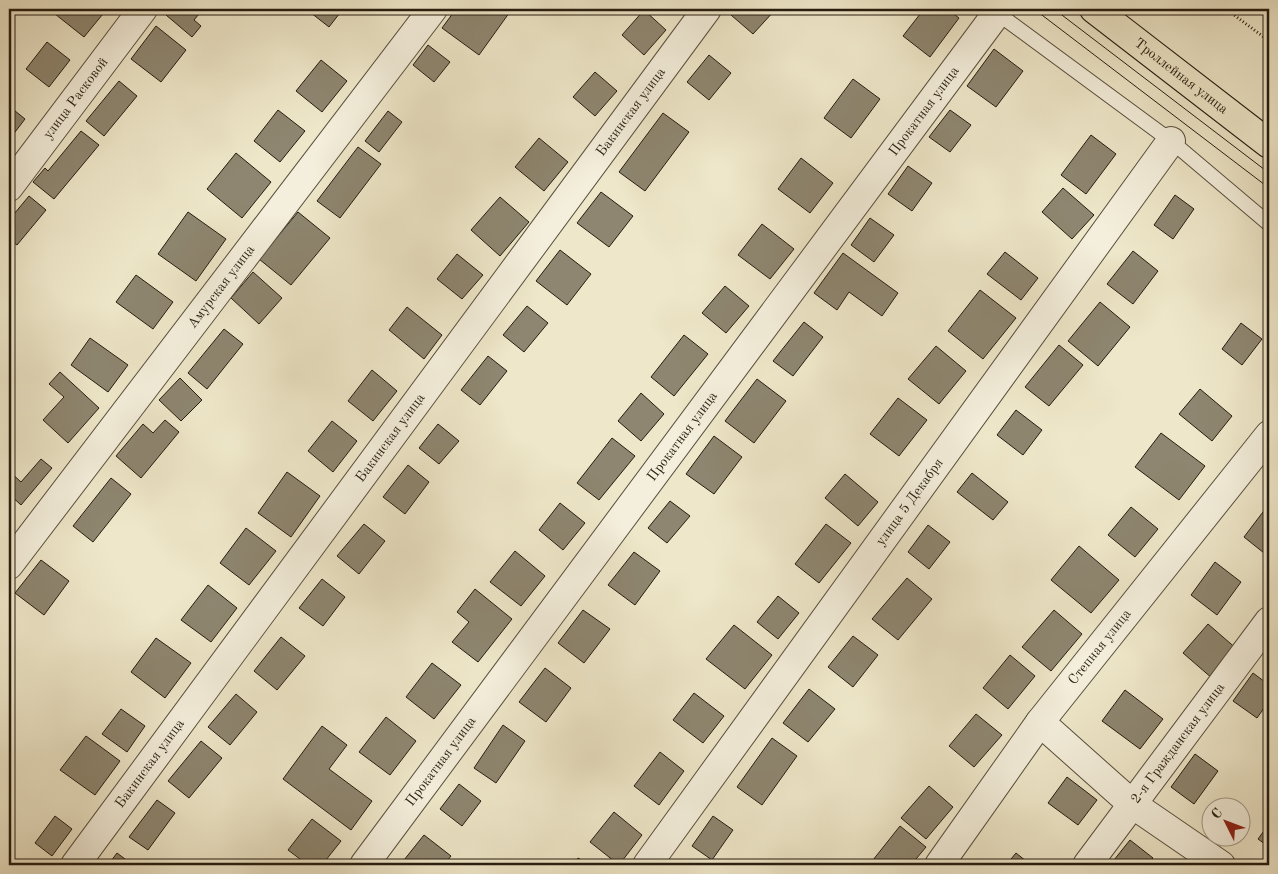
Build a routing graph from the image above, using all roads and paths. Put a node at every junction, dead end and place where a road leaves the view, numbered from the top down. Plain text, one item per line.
1 (143, 9) edge
2 (432, 9) edge
3 (706, 9) edge
4 (1094, 9) edge
5 (1226, 9) edge
6 (996, 10) edge
7 (1269, 41) edge
8 (1171, 140) junction
9 (1269, 144) edge
10 (9, 187) edge
11 (1269, 224) edge
12 (1269, 435) edge
13 (9, 565) edge
14 (1269, 621) edge
15 (1040, 722) junction
16 (1132, 804) junction
17 (75, 865) edge
18 (364, 865) edge
19 (647, 865) edge
20 (939, 865) edge
21 (1087, 865) edge
22 (1221, 865) edge

1 - 10 street, улица Расковой
2 - 13 street, Амурская улица
3 - 17 street, Бакинская улица
4 - 9 main road, Троллейная улица
5 - 7 path
6 - 8 lane
6 - 18 street, Прокатная улица
8 - 11 lane
8 - 19 street, улица 5 Декабря
12 - 15 street, Степная улица
14 - 16 street, 2-я Гражданская улица
15 - 16 street
15 - 20 street, Степная улица
16 - 21 street, 2-я Гражданская улица
16 - 22 street

